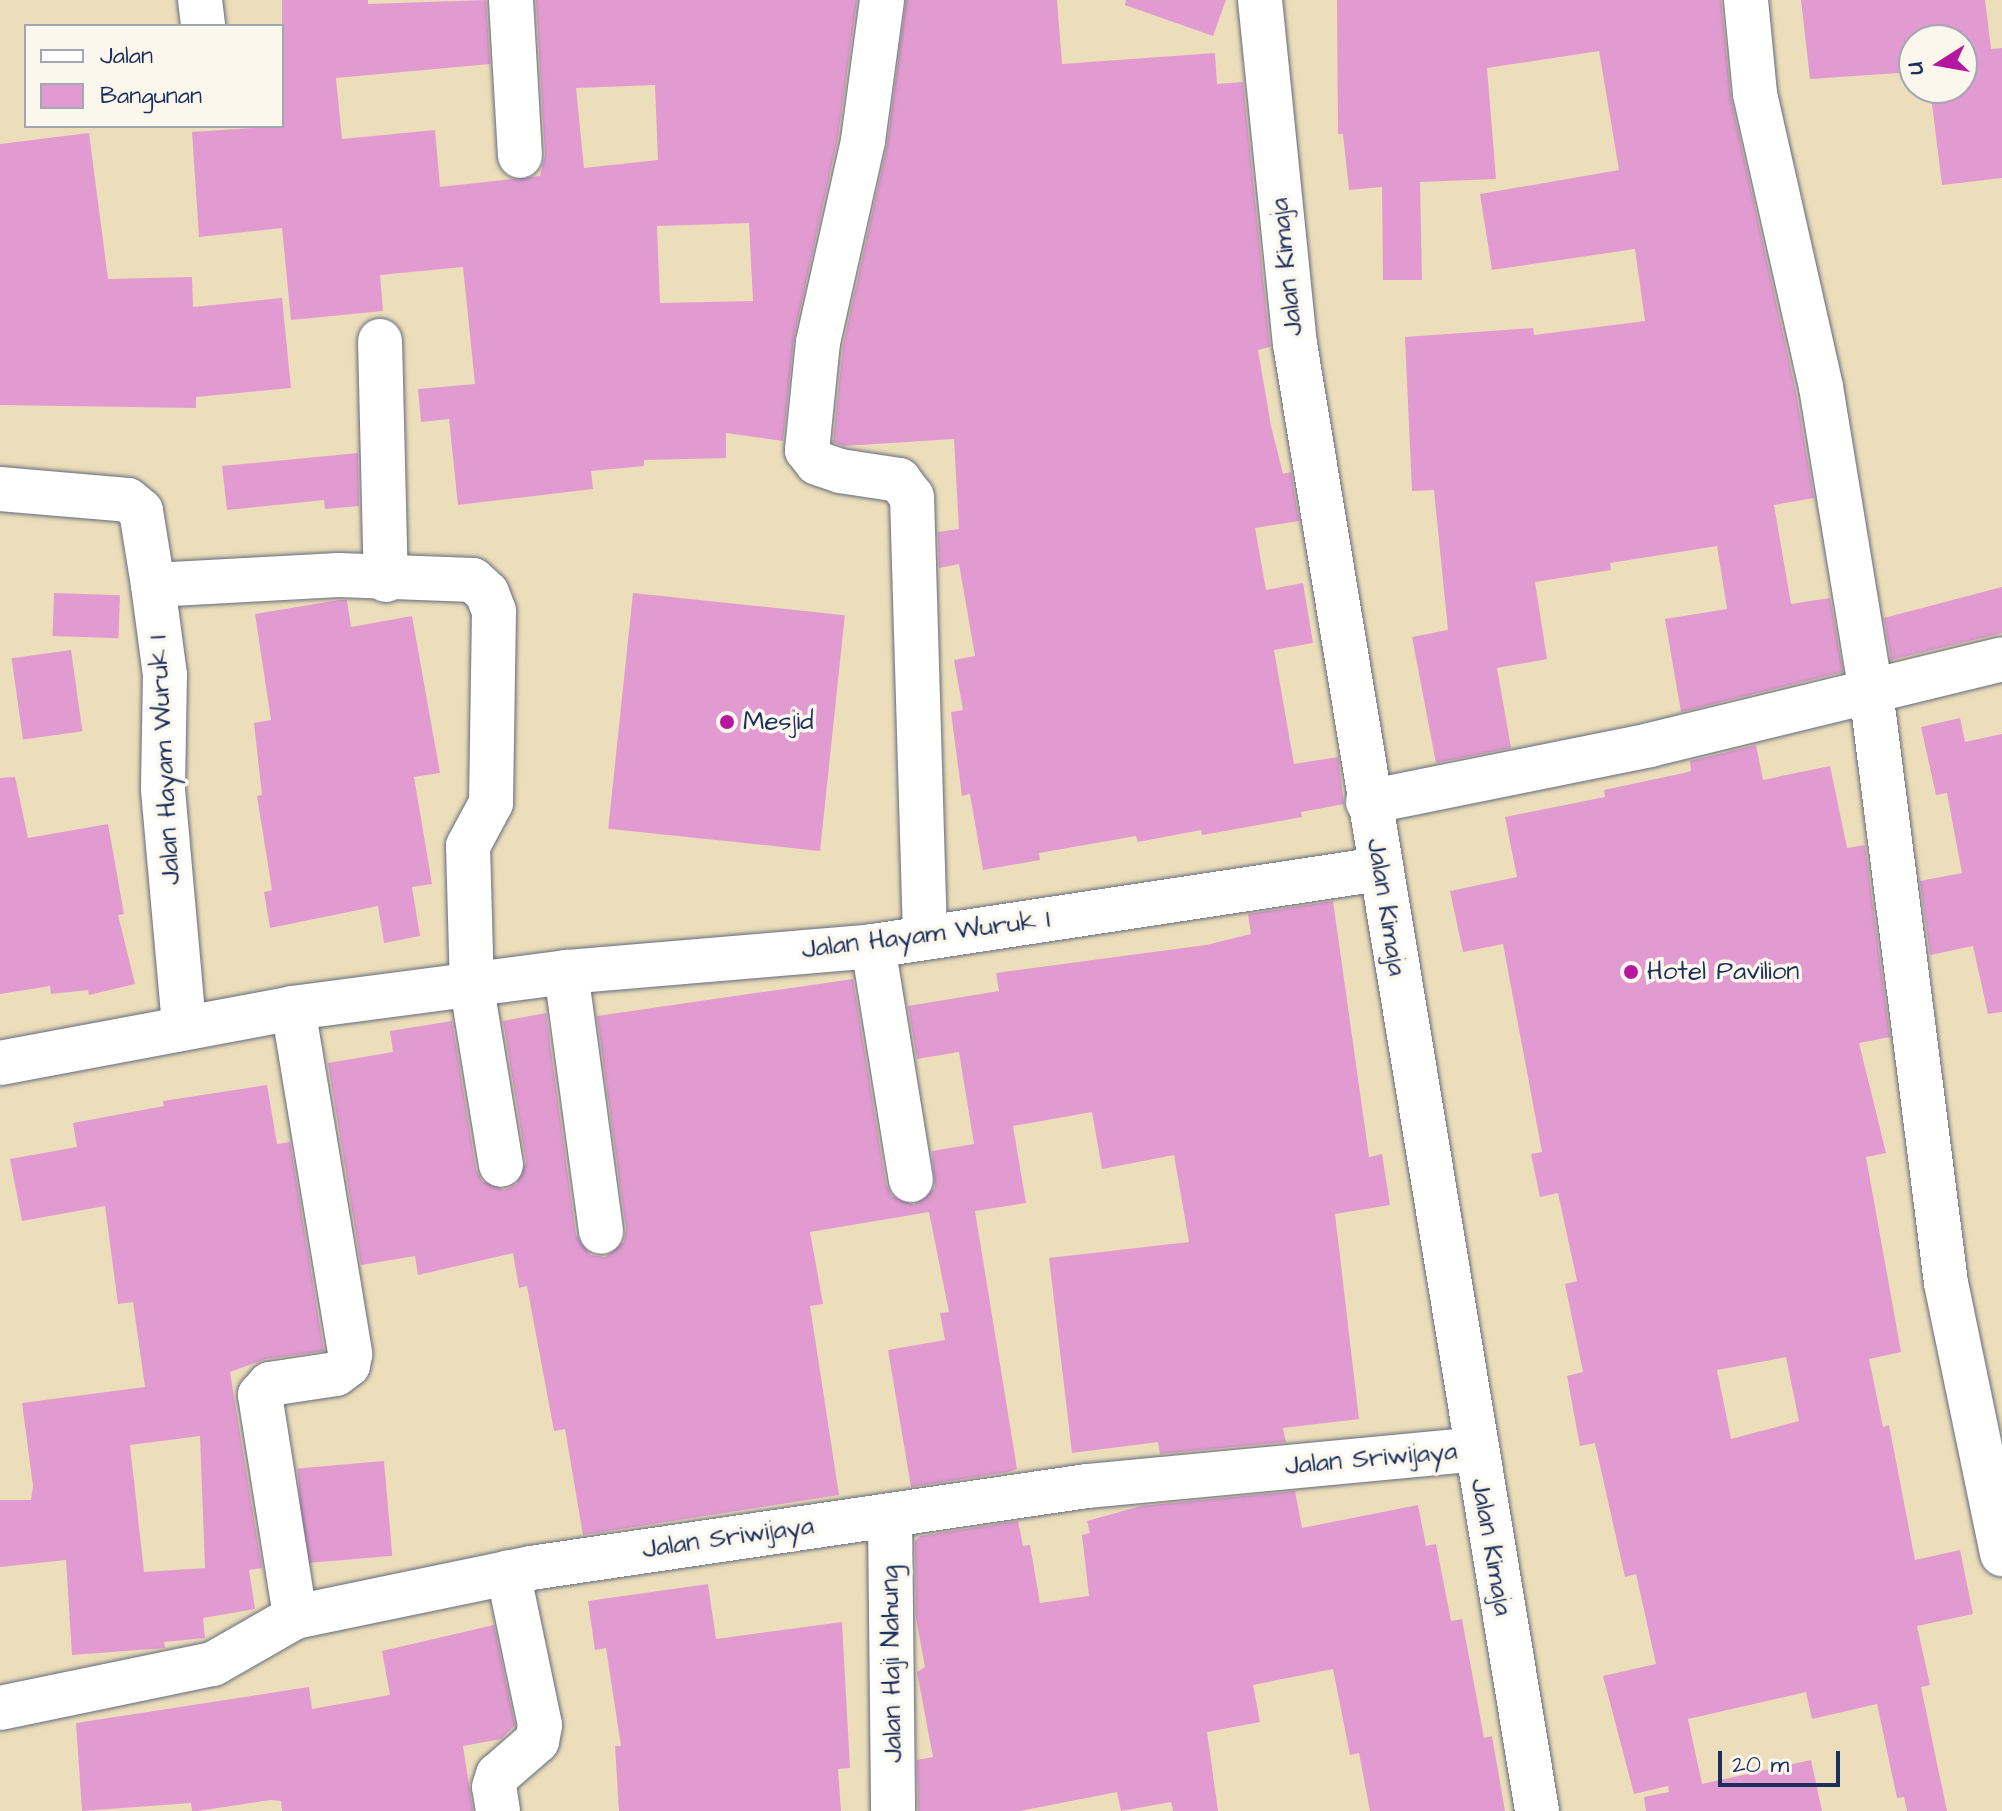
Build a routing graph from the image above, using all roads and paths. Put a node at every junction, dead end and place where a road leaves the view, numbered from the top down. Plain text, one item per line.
1 (200, 0) edge
2 (511, 0) edge
3 (882, 0) edge
4 (1260, 0) edge
5 (1746, 0) edge
6 (203, 24) edge
7 (520, 156) dead end
8 (380, 341) dead end
9 (0, 489) edge
10 (386, 580) junction
11 (153, 585) junction
12 (2002, 659) edge
13 (1871, 691) junction
14 (1368, 802) junction
15 (1379, 869) junction
16 (925, 938) junction
17 (873, 946) junction
18 (566, 972) junction
19 (472, 988) junction
20 (293, 1008) junction
21 (184, 1025) junction
22 (0, 1063) edge
23 (501, 1165) dead end
24 (911, 1180) dead end
25 (601, 1232) dead end
26 (1475, 1449) junction
27 (890, 1517) junction
28 (2002, 1554) edge
29 (508, 1572) junction
30 (295, 1617) junction
31 (0, 1708) edge
32 (498, 1811) edge
33 (893, 1811) edge
34 (1537, 1811) edge

1 - 6 street
2 - 7 street
3 - 16 street
4 - 14 street, Jalan Kimaja
5 - 13 street
8 - 10 street
9 - 11 street, Jalan Hayam Wuruk I
10 - 11 street
10 - 19 street
11 - 21 street, Jalan Hayam Wuruk I
12 - 13 street
13 - 14 street
13 - 28 street
14 - 15 street, Jalan Kimaja
15 - 16 street, Jalan Hayam Wuruk I
15 - 26 street, Jalan Kimaja
16 - 17 street, Jalan Hayam Wuruk I
17 - 18 street, Jalan Hayam Wuruk I
17 - 24 street
18 - 19 street, Jalan Hayam Wuruk I
18 - 25 street
19 - 20 street, Jalan Hayam Wuruk I
19 - 23 street
20 - 21 street, Jalan Hayam Wuruk I
20 - 30 street
21 - 22 street, Jalan Hayam Wuruk I
26 - 27 street, Jalan Sriwijaya
26 - 34 street, Jalan Kimaja
27 - 29 street, Jalan Sriwijaya
27 - 33 street, Jalan Haji Nahung
29 - 30 street, Jalan Sriwijaya
29 - 32 street
30 - 31 street, Jalan Sriwijaya

